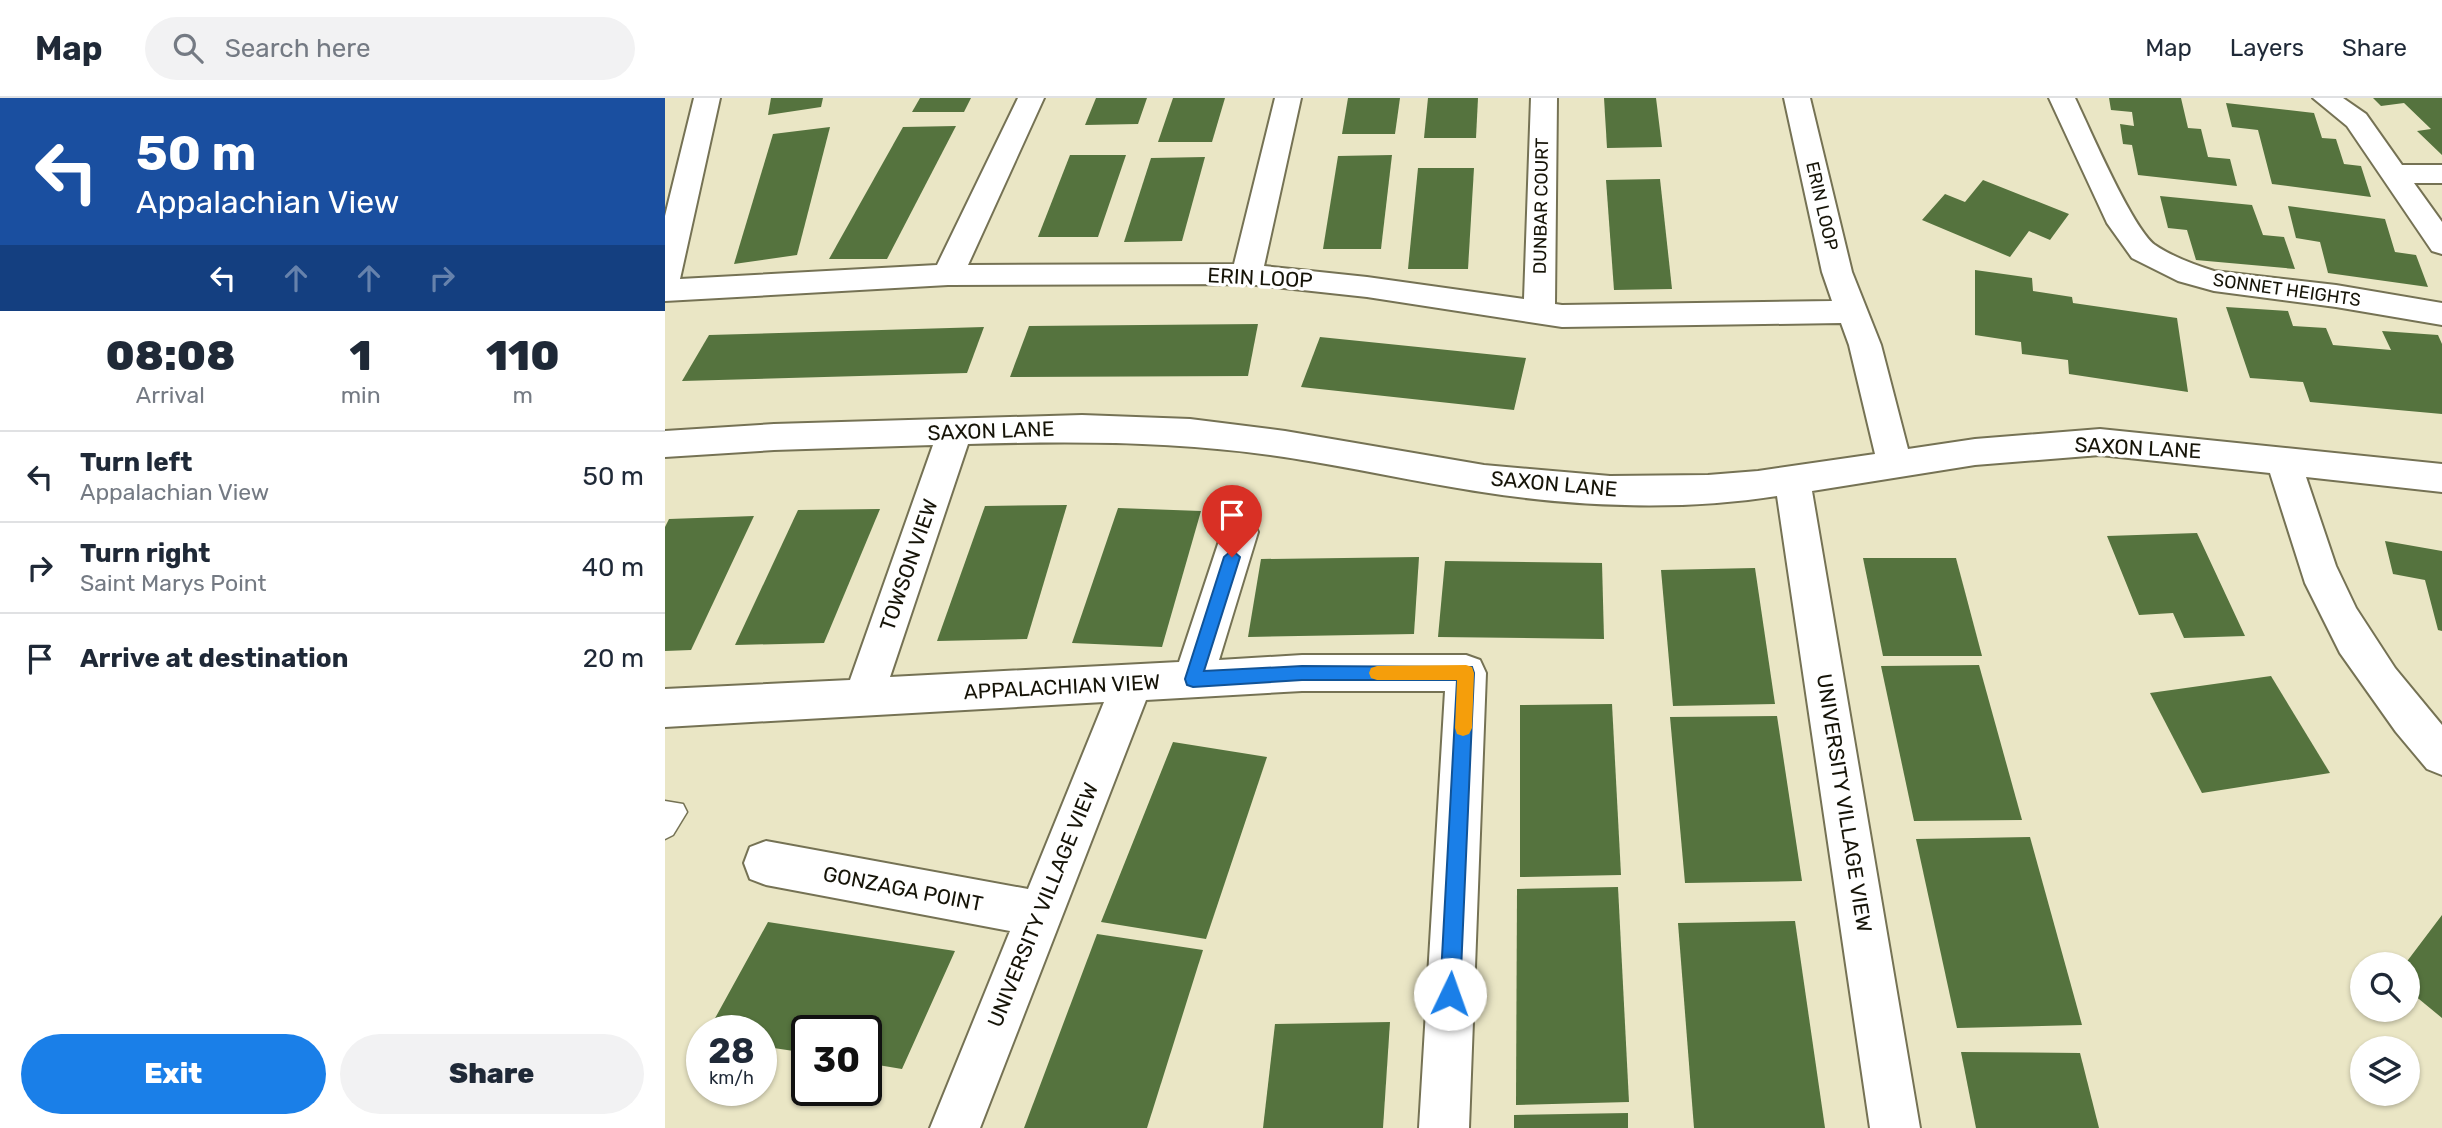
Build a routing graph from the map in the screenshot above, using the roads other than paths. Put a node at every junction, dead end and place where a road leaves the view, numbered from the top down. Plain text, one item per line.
1 (707, 98) edge
2 (1031, 98) edge
3 (1288, 98) edge
4 (1544, 98) edge
5 (1797, 98) edge
6 (2062, 98) edge
7 (2326, 98) edge
8 (2396, 174) junction
9 (2442, 174) edge
10 (2442, 244) edge
11 (1247, 274) junction
12 (948, 275) junction
13 (665, 278) edge
14 (665, 290) edge
15 (1852, 312) junction
16 (1539, 313) junction
17 (2442, 314) edge
18 (955, 432) junction
19 (665, 444) edge
20 (2283, 461) junction
21 (1895, 465) junction
22 (2442, 478) edge
23 (1791, 479) junction
24 (1240, 532) dead end
25 (1193, 679) junction
26 (1132, 683) junction
27 (863, 699) junction
28 (665, 708) edge
29 (2442, 755) edge
30 (665, 813) edge
31 (665, 827) edge
32 (766, 863) dead end
33 (1040, 914) junction
34 (955, 1128) edge
35 (1444, 1128) edge
36 (1895, 1128) edge

1 - 13 street
2 - 12 street
3 - 11 street
4 - 16 street, DUNBAR COURT
5 - 15 street, ERIN LOOP
6 - 17 street, SONNET HEIGHTS
7 - 8 street
8 - 9 street
8 - 10 street
11 - 12 street, ERIN LOOP
11 - 16 street, ERIN LOOP
12 - 14 street, ERIN LOOP
15 - 16 street, ERIN LOOP
15 - 21 street, ERIN LOOP
18 - 19 street, SAXON LANE
18 - 23 street, SAXON LANE
18 - 27 street, TOWSON VIEW
20 - 21 street, SAXON LANE
20 - 22 street, SAXON LANE
20 - 29 street
21 - 23 street, SAXON LANE
23 - 36 street, UNIVERSITY VILLAGE VIEW
24 - 25 street
25 - 26 street, APPALACHIAN VIEW
25 - 35 street, APPALACHIAN VIEW
26 - 27 street, APPALACHIAN VIEW
26 - 33 street, UNIVERSITY VILLAGE VIEW
27 - 28 street, APPALACHIAN VIEW
30 - 31 lane
32 - 33 street, GONZAGA POINT
33 - 34 street, UNIVERSITY VILLAGE VIEW

